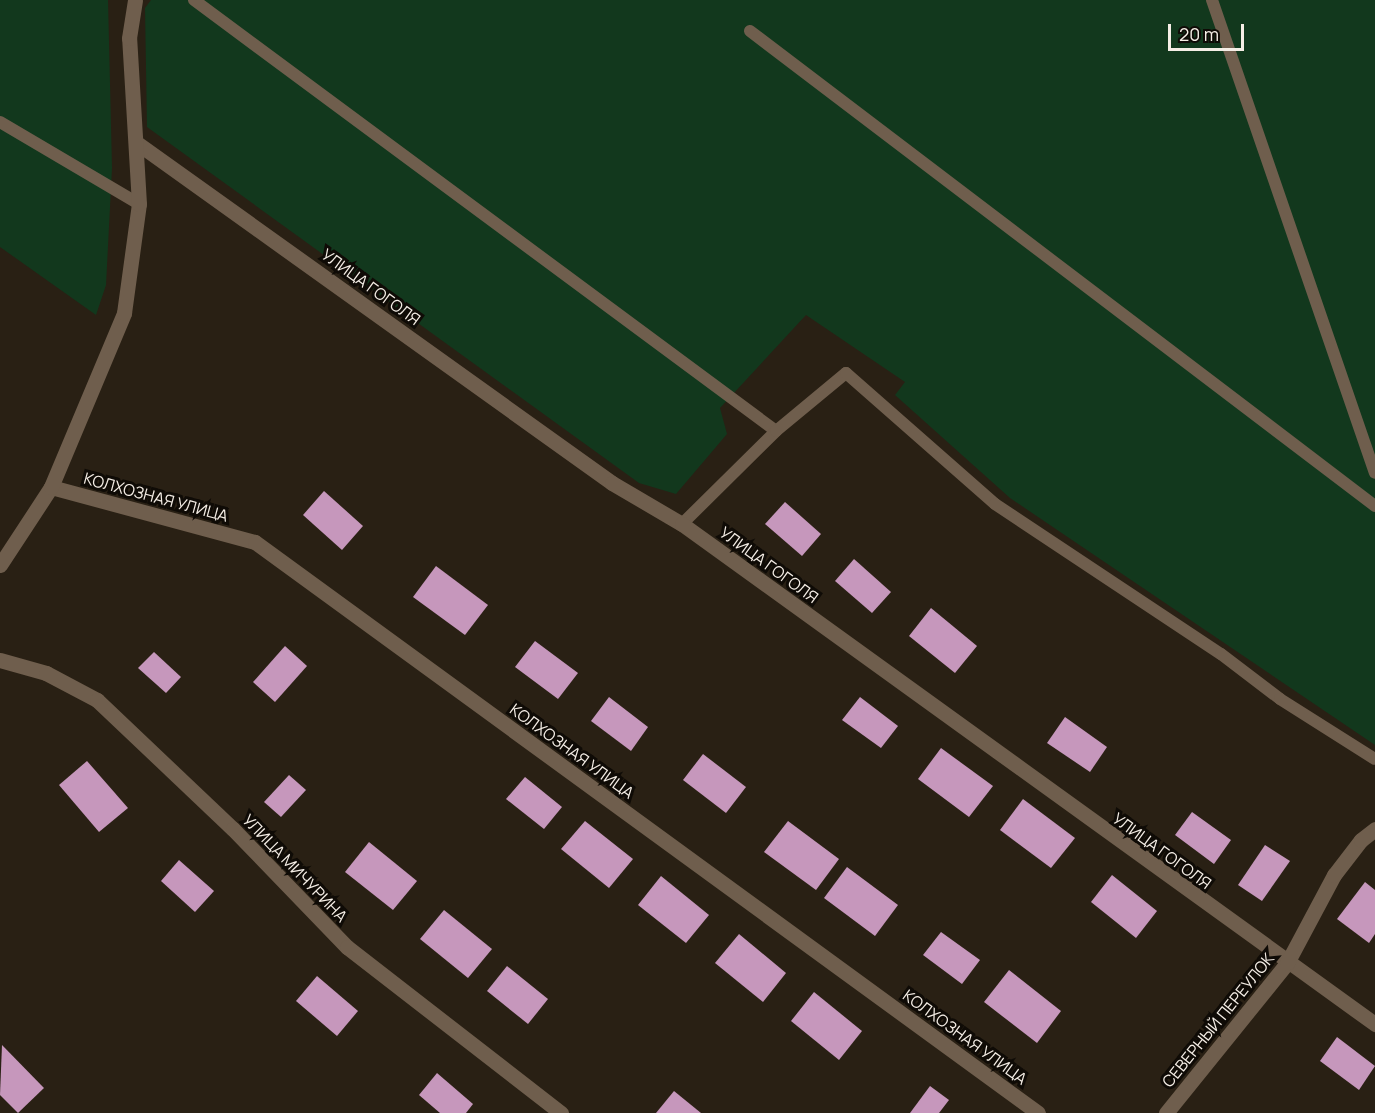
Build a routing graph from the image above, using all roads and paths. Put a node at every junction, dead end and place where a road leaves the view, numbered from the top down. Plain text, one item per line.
1 (135, 0) edge
2 (194, 0) edge
3 (1212, 0) edge
4 (750, 31) dead end
5 (0, 122) edge
6 (137, 143) junction
7 (139, 204) junction
8 (776, 431) junction
9 (1375, 473) edge
10 (51, 487) junction
11 (1375, 506) edge
12 (682, 524) junction
13 (0, 565) edge
14 (0, 660) edge
15 (1375, 759) edge
16 (1375, 829) edge
17 (1287, 963) junction
18 (1375, 1024) edge
19 (561, 1113) edge
20 (1038, 1113) edge
21 (1166, 1113) edge

1 - 6 street
2 - 8 lane
3 - 9 lane
4 - 11 lane
5 - 7 lane
6 - 7 street
6 - 12 street, УЛИЦА ГОГОЛЯ
7 - 10 street
8 - 12 lane
8 - 15 lane
10 - 13 street
10 - 20 street, КОЛХОЗНАЯ УЛИЦА
12 - 17 street, УЛИЦА ГОГОЛЯ
14 - 19 street, УЛИЦА МИЧУРИНА
16 - 17 street, СЕВЕРНЫЙ ПЕРЕУЛОК
17 - 18 street, УЛИЦА ГОГОЛЯ
17 - 21 street, СЕВЕРНЫЙ ПЕРЕУЛОК

